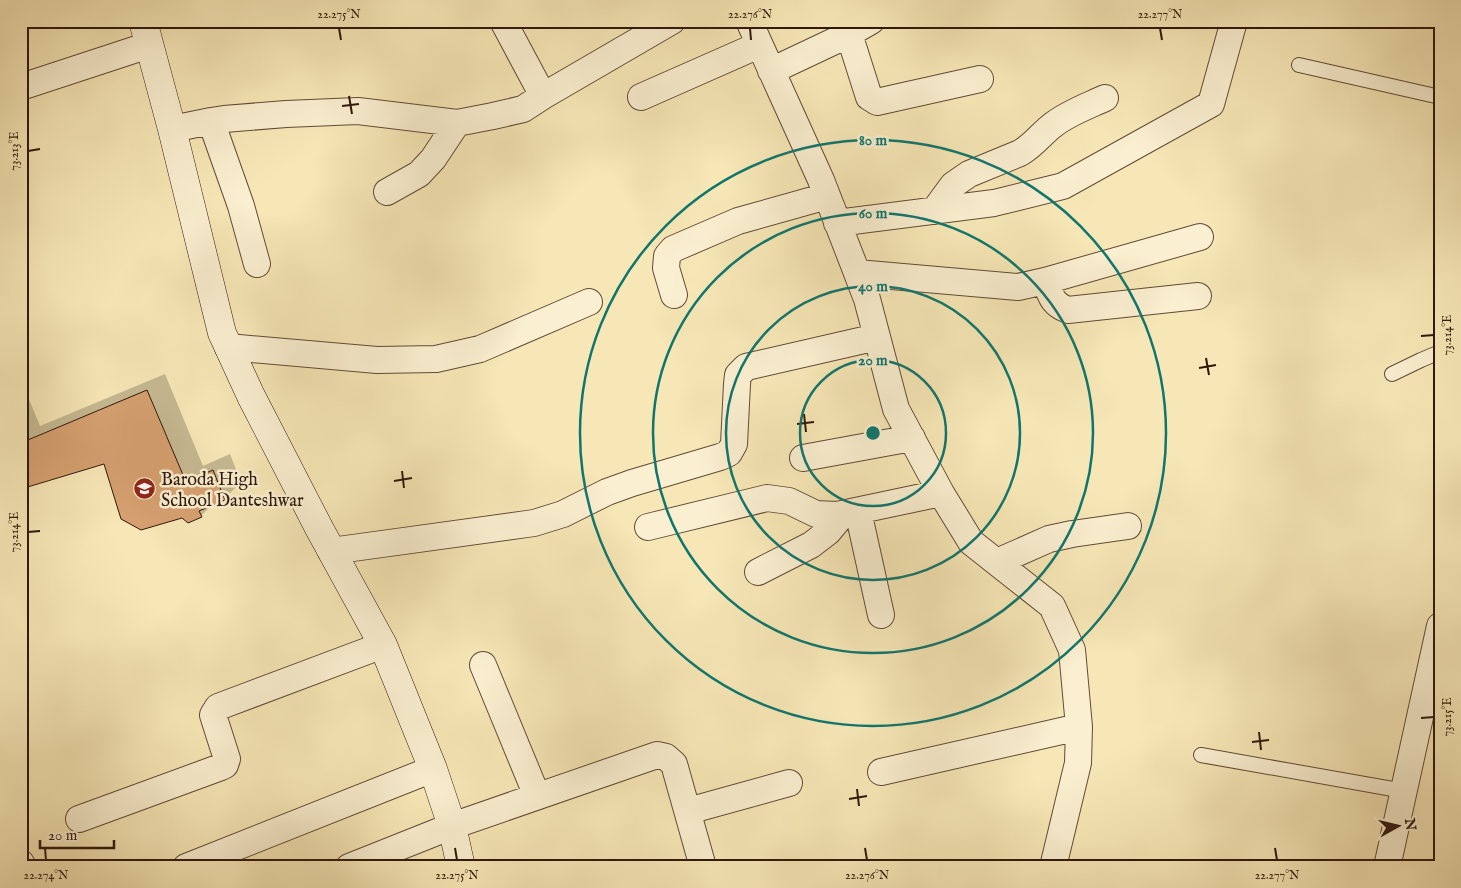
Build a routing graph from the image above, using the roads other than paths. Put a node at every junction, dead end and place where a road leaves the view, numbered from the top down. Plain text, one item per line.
1 (503, 21) edge
2 (672, 21) edge
3 (749, 21) edge
4 (1234, 21) edge
5 (860, 27) edge
6 (146, 33) edge
7 (759, 45) junction
8 (1299, 65) dead end
9 (771, 71) junction
10 (980, 79) dead end
11 (21, 87) edge
12 (543, 96) junction
13 (641, 97) dead end
14 (1440, 97) edge
15 (1105, 98) dead end
16 (211, 120) junction
17 (457, 123) junction
18 (172, 130) junction
19 (387, 192) dead end
20 (827, 196) junction
21 (934, 211) junction
22 (838, 223) junction
23 (1200, 237) dead end
24 (257, 264) dead end
25 (857, 273) junction
26 (1045, 281) junction
27 (674, 294) dead end
28 (1198, 296) dead end
29 (589, 302) dead end
30 (877, 337) junction
31 (228, 347) junction
32 (1440, 352) edge
33 (1392, 374) dead end
34 (912, 438) junction
35 (803, 458) dead end
36 (941, 493) junction
37 (851, 512) junction
38 (1128, 526) dead end
39 (648, 527) dead end
40 (331, 551) junction
41 (997, 562) junction
42 (758, 572) dead end
43 (881, 615) dead end
44 (1440, 626) edge
45 (383, 645) junction
46 (483, 665) dead end
47 (1079, 728) junction
48 (1202, 755) dead end
49 (432, 769) junction
50 (880, 772) dead end
51 (788, 783) dead end
52 (1404, 791) junction
53 (537, 796) junction
54 (688, 811) junction
55 (79, 819) dead end
56 (452, 826) junction
57 (21, 863) edge
58 (23, 867) edge
59 (186, 867) edge
60 (349, 867) edge
61 (461, 867) edge
62 (703, 867) edge
63 (1053, 867) edge
64 (1387, 867) edge

1 - 12 street
2 - 12 street
3 - 7 street
4 - 21 street
5 - 9 street
5 - 10 street
6 - 11 street
6 - 18 street
7 - 9 street
7 - 13 street
8 - 14 lane
9 - 20 street
12 - 17 street
15 - 21 street
16 - 17 street
16 - 18 street
16 - 24 street
17 - 19 street
18 - 31 street
20 - 22 street
20 - 27 street
21 - 22 street
22 - 25 street
23 - 26 street
25 - 26 street
25 - 30 street
26 - 28 street
29 - 31 street
30 - 34 street
30 - 40 street
31 - 40 street
32 - 33 lane
34 - 35 street
34 - 36 street
36 - 37 street
36 - 41 street
37 - 39 street
37 - 42 street
37 - 43 street
38 - 41 street
40 - 45 street
41 - 47 street
44 - 52 street
45 - 49 street
45 - 55 street
46 - 53 street
47 - 50 street
47 - 63 street
48 - 52 lane
49 - 56 street
49 - 59 street
51 - 54 street
52 - 64 street
53 - 54 street
53 - 56 street
54 - 62 street
56 - 60 street
56 - 61 street
57 - 58 street

